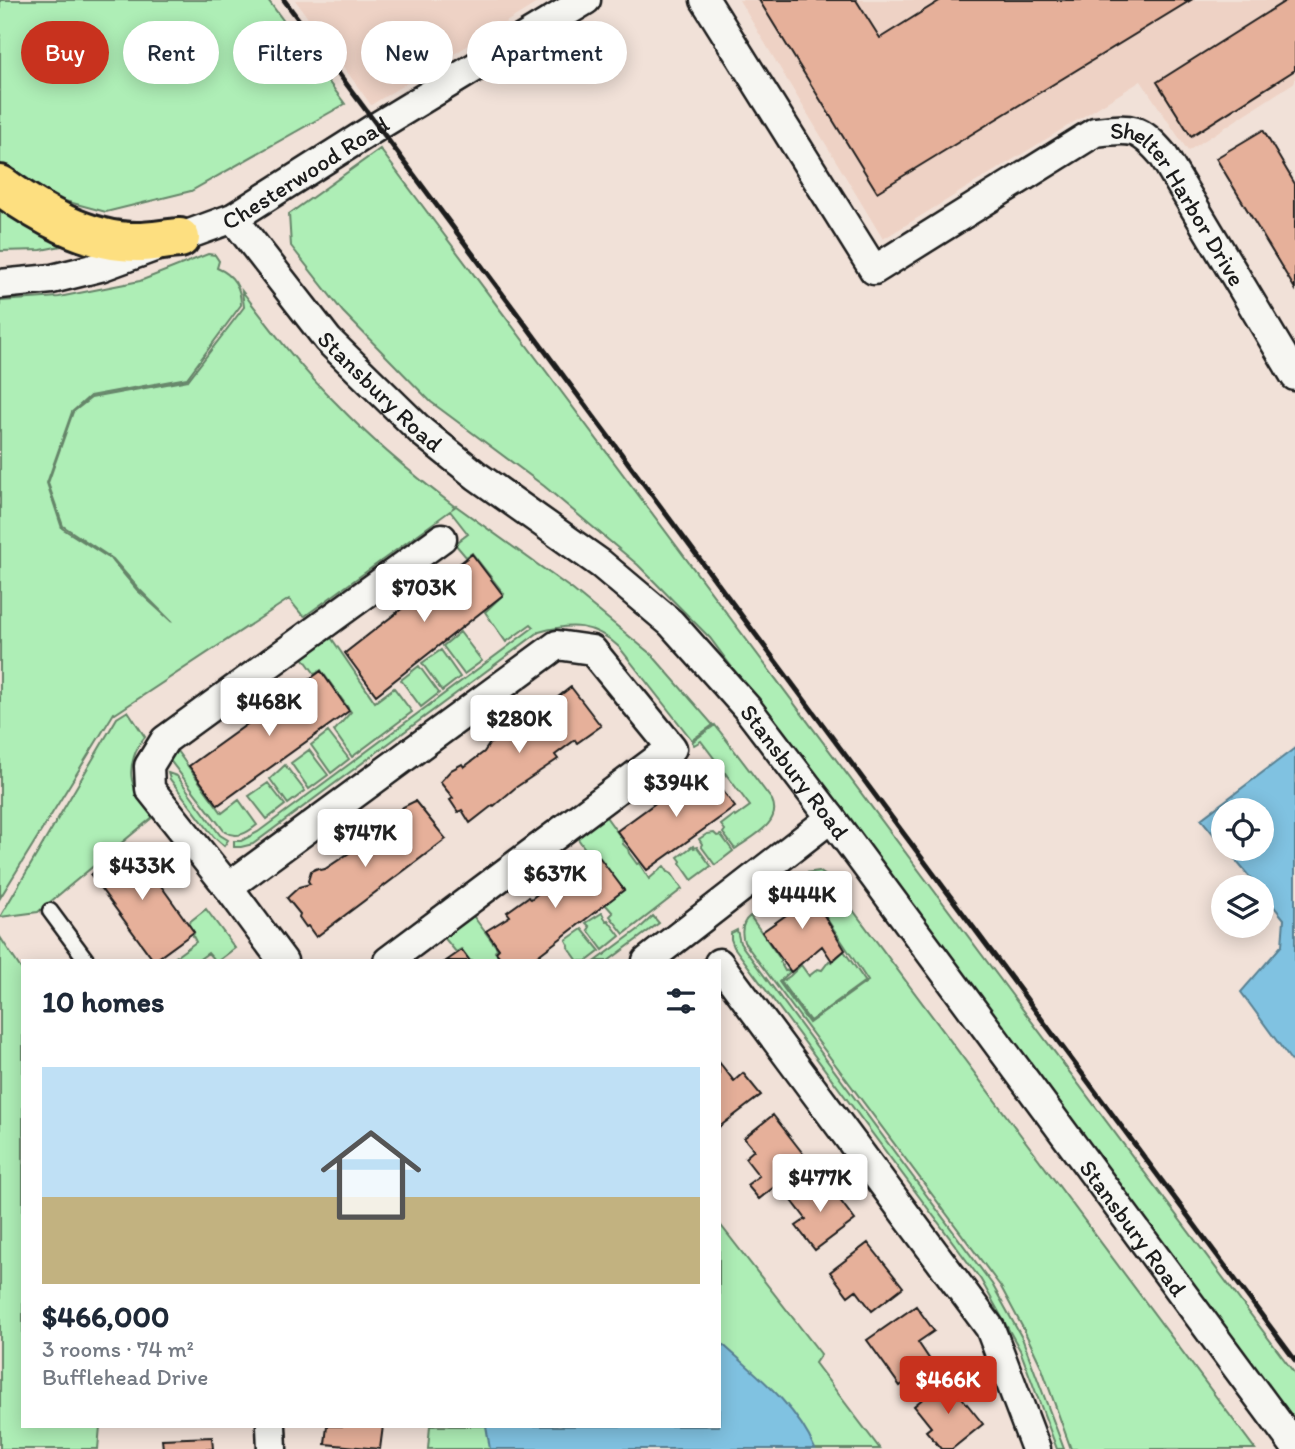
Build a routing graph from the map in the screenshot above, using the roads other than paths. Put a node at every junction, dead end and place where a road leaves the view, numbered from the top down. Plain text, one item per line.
1 (586, 0) edge
2 (705, 0) edge
3 (0, 185) edge
4 (233, 218) junction
5 (180, 238) junction
6 (0, 284) edge
7 (1295, 376) edge
8 (442, 538) dead end
9 (831, 818) junction
10 (228, 887) junction
11 (50, 911) dead end
12 (693, 927) junction
13 (86, 959) edge
14 (282, 959) edge
15 (391, 959) edge
16 (651, 959) edge
17 (716, 959) edge
18 (721, 966) edge
19 (271, 1428) edge
20 (1295, 1446) edge
21 (272, 1449) edge
22 (1036, 1449) edge

1 - 4 street, Chesterwood Road
2 - 7 street, Shelter Harbor Drive
3 - 5 main road
4 - 5 street, Chesterwood Road
4 - 9 street, Stansbury Road
5 - 6 street, Chesterwood Road
8 - 10 street
9 - 12 street
9 - 20 street, Stansbury Road
10 - 14 street
10 - 15 street
11 - 13 lane
12 - 16 street
12 - 17 street
18 - 22 street
19 - 21 street

